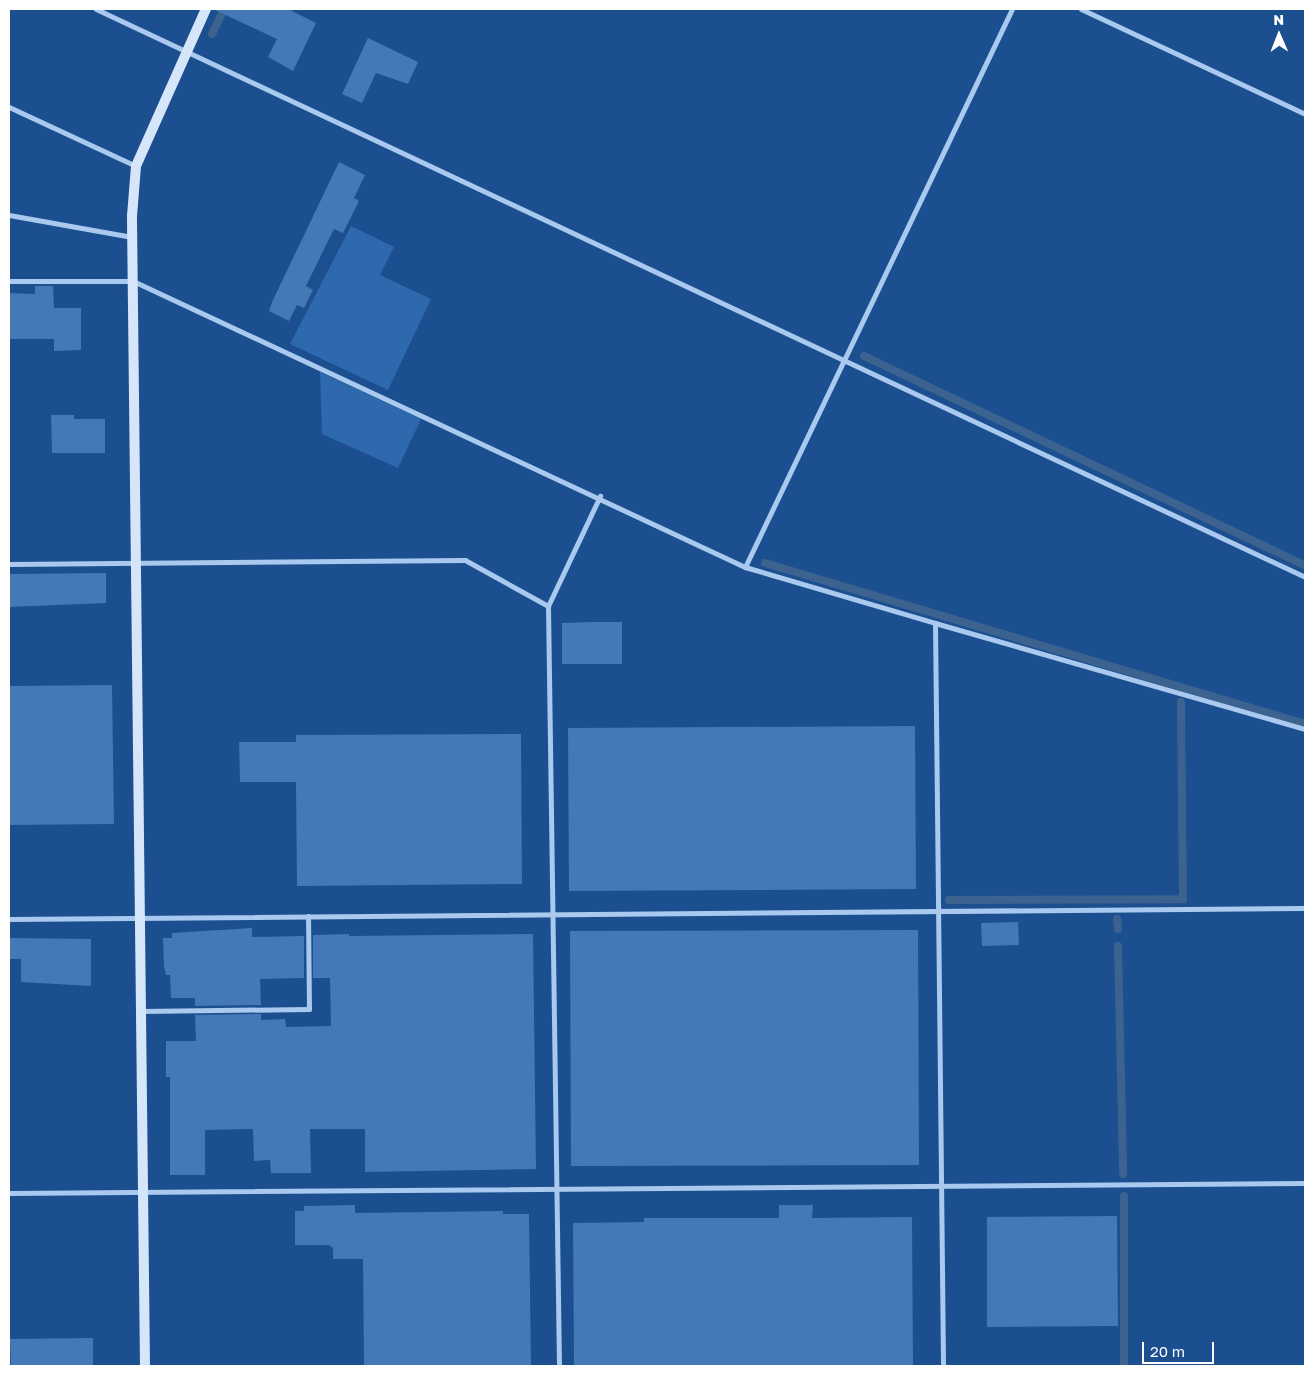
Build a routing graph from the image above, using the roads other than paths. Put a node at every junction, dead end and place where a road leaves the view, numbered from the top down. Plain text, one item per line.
1 (96, 9) edge
2 (206, 9) edge
3 (1012, 9) edge
4 (1081, 9) edge
5 (186, 52) junction
6 (9, 107) edge
7 (1305, 114) edge
8 (136, 166) junction
9 (9, 215) edge
10 (133, 237) junction
11 (133, 280) junction
12 (9, 281) edge
13 (845, 361) junction
14 (600, 496) junction
15 (136, 563) junction
16 (9, 564) edge
17 (745, 567) junction
18 (1305, 577) edge
19 (548, 606) junction
20 (935, 623) junction
21 (1305, 729) edge
22 (1305, 908) edge
23 (939, 910) junction
24 (552, 912) junction
25 (308, 916) junction
26 (140, 918) junction
27 (9, 919) edge
28 (141, 1011) junction
29 (1305, 1183) edge
30 (939, 1186) junction
31 (556, 1188) junction
32 (143, 1192) junction
33 (9, 1193) edge
34 (145, 1366) edge
35 (559, 1366) edge
36 (943, 1366) edge

1 - 5 street
2 - 5 street
3 - 13 street
4 - 7 street
5 - 8 street
5 - 13 street
6 - 8 street
8 - 10 street
9 - 10 street
10 - 11 street
11 - 12 street
11 - 14 street
11 - 15 street
13 - 17 street
13 - 18 street
14 - 17 street
14 - 19 street
15 - 16 street
15 - 19 street
15 - 26 street
17 - 20 street
19 - 24 street
20 - 21 street
20 - 23 street
22 - 23 street
23 - 24 street
23 - 30 street
24 - 25 street
24 - 31 street
25 - 26 street
25 - 28 street
26 - 27 street
26 - 28 street
28 - 32 street
29 - 30 street
30 - 31 street
30 - 36 street
31 - 32 street
31 - 35 street
32 - 33 street
32 - 34 street

